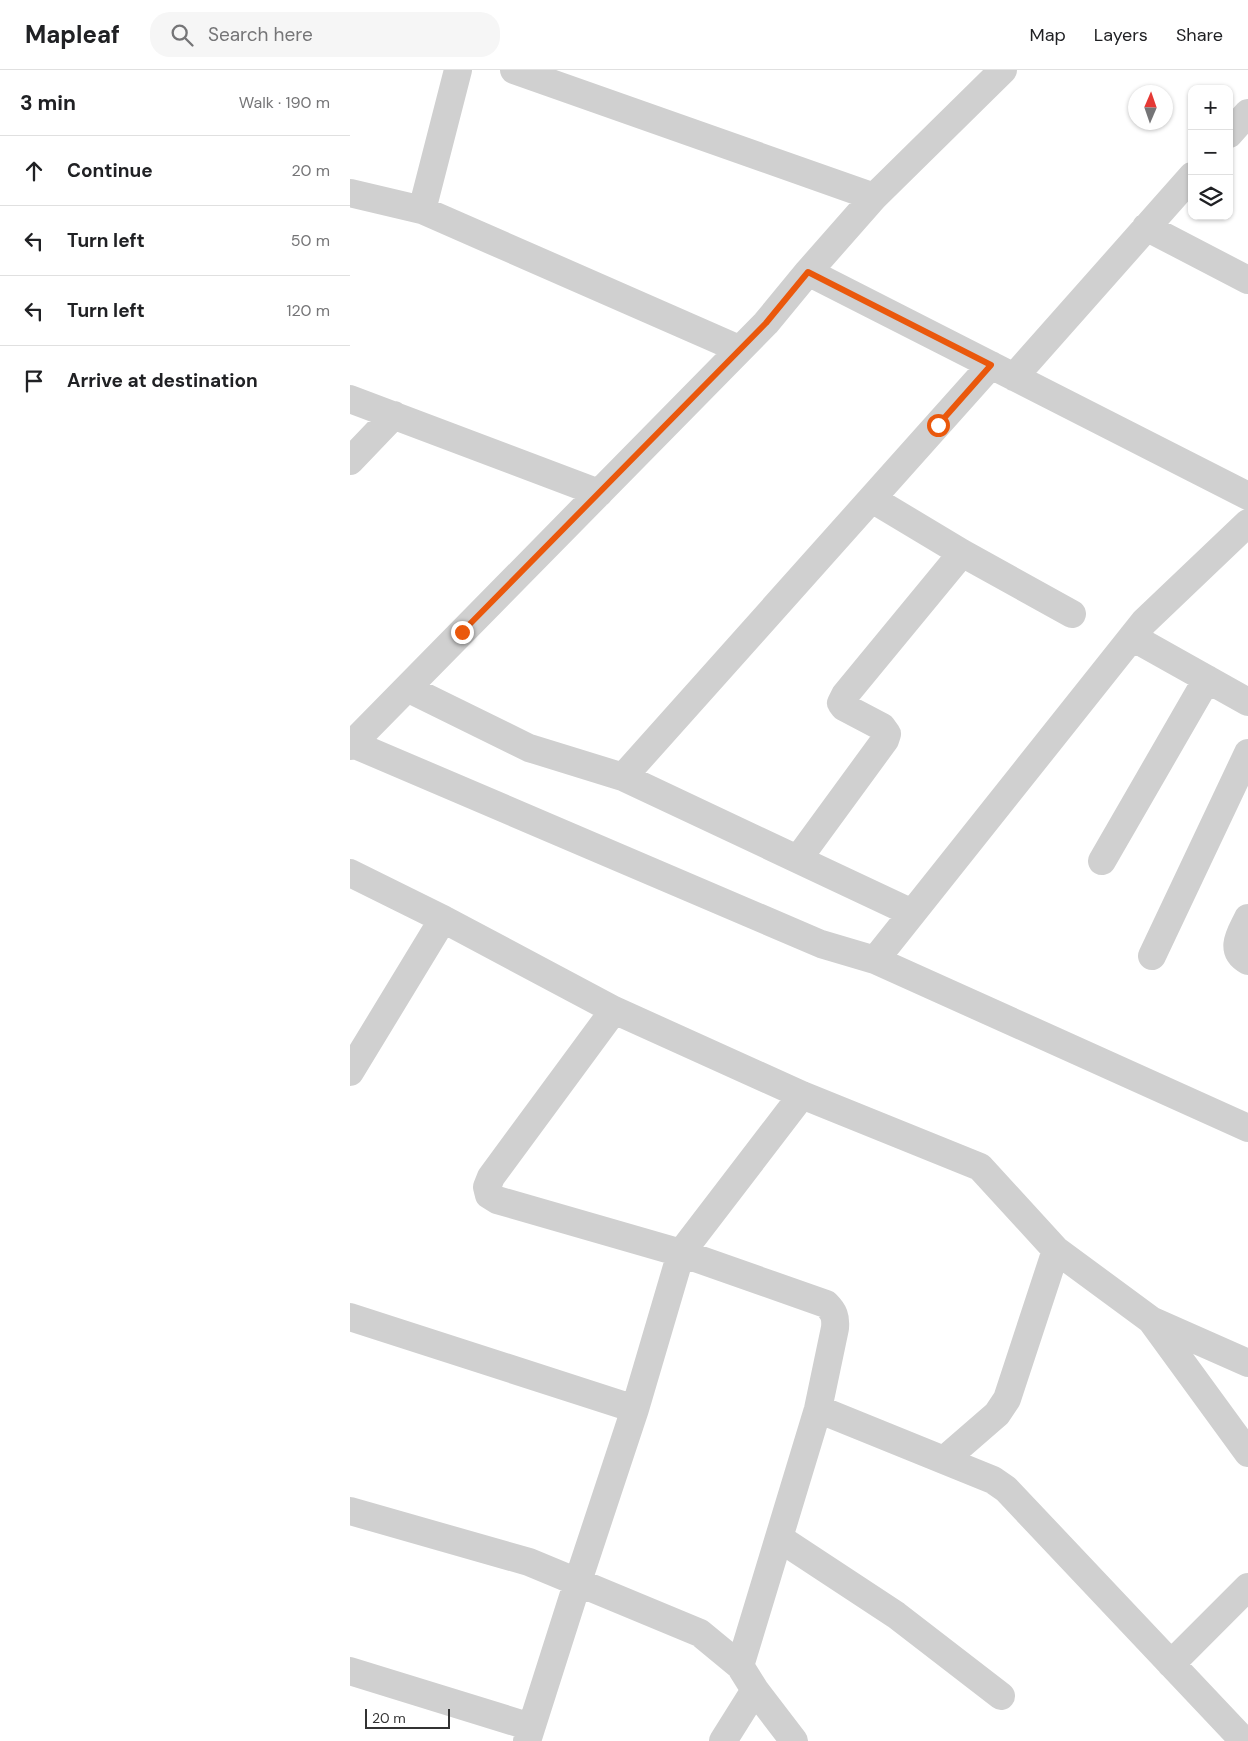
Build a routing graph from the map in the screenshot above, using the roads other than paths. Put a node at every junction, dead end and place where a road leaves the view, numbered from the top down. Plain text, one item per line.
1 (458, 70) edge
2 (514, 70) edge
3 (1003, 70) edge
4 (1248, 113) edge
5 (1233, 130) edge
6 (1188, 180) edge
7 (350, 193) edge
8 (874, 197) junction
9 (422, 210) junction
10 (1146, 227) junction
11 (808, 272) junction
12 (1248, 280) edge
13 (739, 349) junction
14 (1002, 371) junction
15 (350, 399) edge
16 (394, 416) junction
17 (350, 461) edge
18 (599, 493) junction
19 (1248, 496) edge
20 (872, 499) junction
21 (1248, 523) edge
22 (962, 553) junction
23 (1072, 614) dead end
24 (1132, 637) junction
25 (1206, 679) junction
26 (407, 688) junction
27 (1248, 702) edge
28 (351, 745) edge
29 (1248, 753) edge
30 (623, 777) junction
31 (798, 859) junction
32 (1102, 861) dead end
33 (350, 873) edge
34 (912, 913) junction
35 (1248, 918) edge
36 (443, 919) junction
37 (1152, 956) dead end
38 (875, 960) junction
39 (1248, 961) edge
40 (614, 1010) junction
41 (350, 1072) edge
42 (802, 1095) junction
43 (1248, 1128) edge
44 (1056, 1250) junction
45 (681, 1254) junction
46 (350, 1317) edge
47 (1151, 1320) junction
48 (1248, 1363) edge
49 (635, 1409) junction
50 (818, 1409) junction
51 (1248, 1453) edge
52 (944, 1460) junction
53 (350, 1510) edge
54 (779, 1538) junction
55 (578, 1581) junction
56 (1248, 1587) edge
57 (1171, 1664) junction
58 (740, 1666) junction
59 (350, 1671) edge
60 (755, 1690) junction
61 (1001, 1696) dead end
62 (529, 1734) edge
63 (723, 1741) edge
64 (794, 1741) edge
65 (1244, 1741) edge

1 - 9 street
2 - 8 street
3 - 8 street
4 - 5 street
6 - 10 street
7 - 9 street
8 - 11 street
9 - 13 street
10 - 12 street
10 - 14 street
11 - 13 street
11 - 14 street
13 - 18 street
14 - 19 street
14 - 20 street
15 - 16 street
16 - 17 street
16 - 18 street
18 - 26 street
20 - 22 street
20 - 30 street
21 - 24 street
22 - 23 street
22 - 31 street
24 - 25 street
24 - 34 street
25 - 27 street
25 - 32 street
26 - 28 street
26 - 30 street
28 - 38 street
29 - 37 street
30 - 31 street
31 - 34 street
33 - 36 street
34 - 38 street
35 - 39 street
36 - 40 street
36 - 41 street
38 - 43 street
40 - 42 street
40 - 45 street
42 - 44 street
42 - 45 street
44 - 47 street
44 - 52 street
45 - 49 street
45 - 50 street
46 - 49 street
47 - 48 street
47 - 51 street
49 - 55 street
50 - 52 street
50 - 54 street
52 - 57 street
53 - 55 street
54 - 58 street
54 - 61 street
55 - 58 street
55 - 62 street
56 - 57 street
57 - 65 street
58 - 60 street
59 - 62 street
60 - 63 street
60 - 64 street

